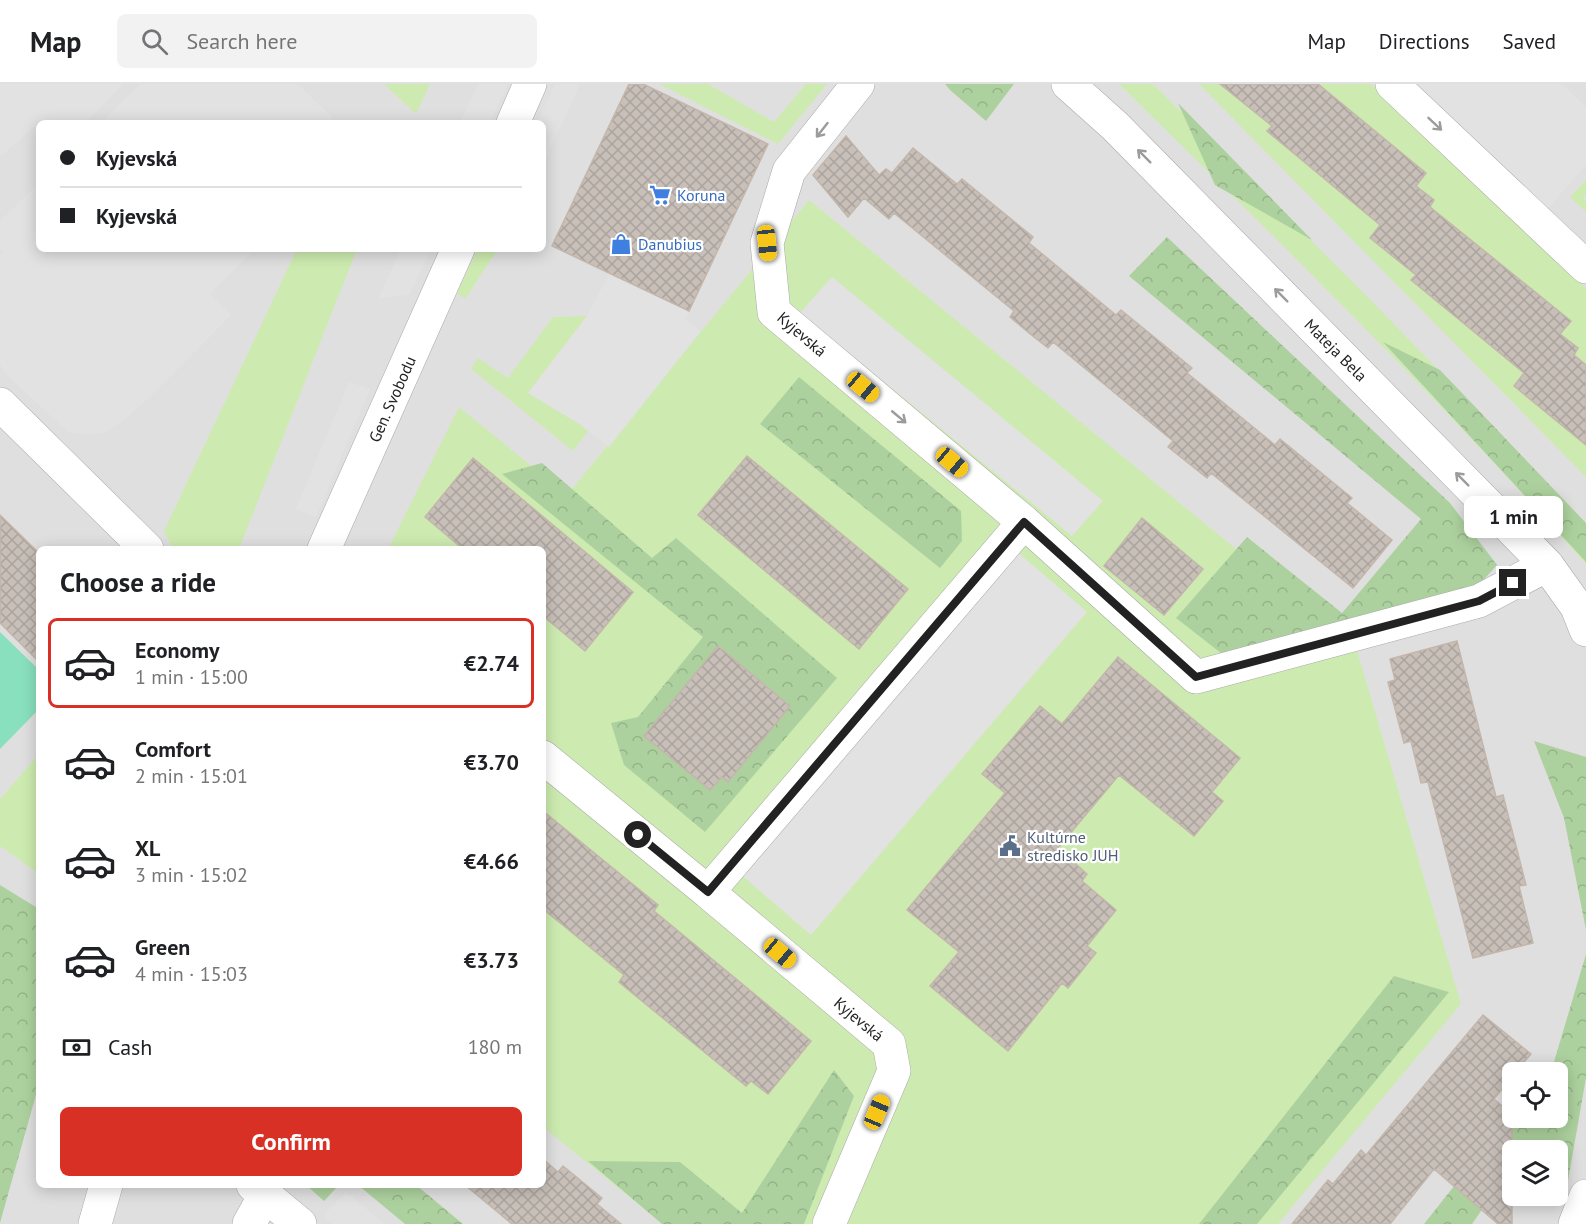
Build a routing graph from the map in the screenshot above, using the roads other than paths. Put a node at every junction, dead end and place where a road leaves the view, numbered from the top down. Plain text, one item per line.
1 (530, 84) edge
2 (858, 84) edge
3 (1068, 84) edge
4 (1392, 84) edge
5 (514, 120) edge
6 (457, 252) edge
7 (1586, 267) edge
8 (0, 404) edge
9 (1024, 522) junction
10 (144, 546) edge
11 (325, 546) edge
12 (1547, 565) junction
13 (1586, 630) edge
14 (546, 760) edge
15 (708, 892) junction
16 (105, 1188) edge
17 (259, 1190) edge
18 (1586, 1196) edge
19 (94, 1224) edge
20 (249, 1224) edge
21 (300, 1224) edge
22 (829, 1224) edge
23 (1575, 1224) edge

1 - 5 street
2 -> 9 street, Kyjevská
12 -> 3 street, Mateja Bela
4 -> 7 street
6 - 11 street, Gen. Svobodu
8 - 10 street
9 - 12 street, Kyjevská
9 - 15 street
12 - 13 street, Mateja Bela
14 - 15 street, Kyjevská
15 - 22 street, Kyjevská
16 - 19 street
17 - 20 street
17 - 21 street
18 - 23 street

